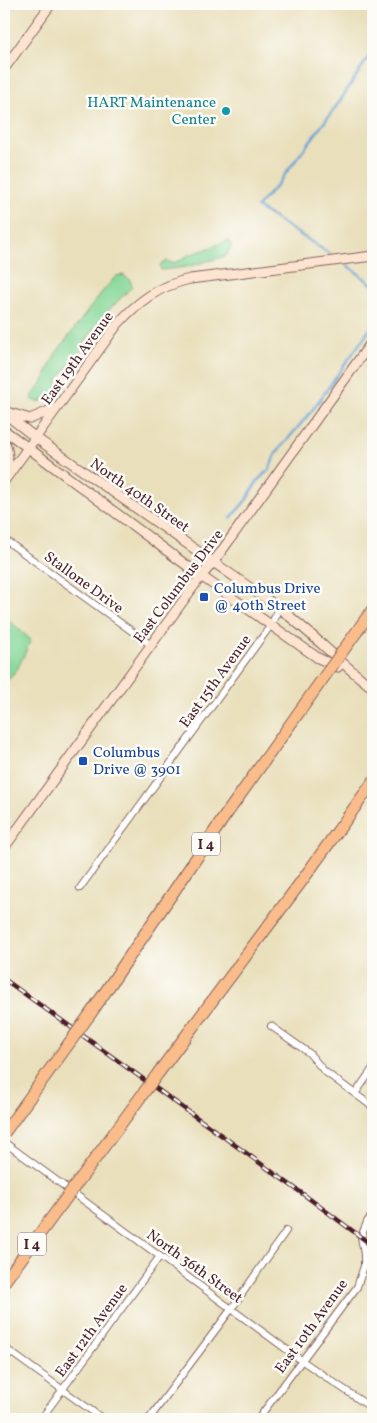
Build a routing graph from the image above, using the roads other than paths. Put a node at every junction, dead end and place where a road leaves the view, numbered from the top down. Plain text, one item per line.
1 (51, 4) edge
2 (4, 69) edge
3 (373, 256) edge
4 (373, 340) edge
5 (58, 407) junction
6 (4, 412) edge
7 (4, 430) edge
8 (36, 438) junction
9 (4, 441) edge
10 (28, 448) junction
11 (4, 480) edge
12 (4, 539) edge
13 (212, 562) junction
14 (201, 576) junction
15 (279, 608) junction
16 (373, 610) edge
17 (271, 625) junction
18 (151, 645) junction
19 (354, 674) junction
20 (373, 688) edge
21 (373, 782) edge
22 (4, 848) edge
23 (80, 888) dead end
24 (271, 1026) dead end
25 (373, 1068) edge
26 (355, 1094) junction
27 (373, 1107) edge
28 (4, 1133) edge
29 (4, 1142) edge
30 (373, 1214) edge
31 (286, 1231) dead end
32 (160, 1256) junction
33 (4, 1282) edge
34 (232, 1308) junction
35 (10, 1351) dead end
36 (301, 1360) junction
37 (63, 1389) junction
38 (373, 1409) edge
39 (373, 1415) edge
40 (41, 1419) edge
41 (103, 1419) edge
42 (149, 1419) edge
43 (258, 1419) edge
44 (370, 1419) edge

1 - 2 main road
3 - 5 main road, East 19th Avenue
4 - 13 main road, East Columbus Drive
5 - 6 main road
5 - 8 main road, East 19th Avenue
6 - 8 main road, North 40th Street
7 - 10 main road, North 40th Street
8 - 10 main road, East 19th Avenue
8 - 13 main road, North 40th Street
9 - 11 main road
10 - 11 main road, East 19th Avenue
10 - 14 main road, North 40th Street
12 - 18 street, Stallone Drive
13 - 14 main road, East Columbus Drive
13 - 15 main road, North 40th Street
14 - 17 main road, North 40th Street
14 - 18 main road, East Columbus Drive
15 - 17 street, East 15th Avenue
15 - 19 main road, North 40th Street
16 - 28 highway, I 4, bridge
17 - 19 main road, North 40th Street
17 - 23 street, East 15th Avenue
18 - 22 main road, East Columbus Drive
19 - 20 main road, North 40th Street
21 - 33 highway, I 4, bridge
24 - 26 street
25 - 26 street
26 - 27 street
29 - 32 street, North 36th Street
30 - 36 street, East 10th Avenue
31 - 34 street
32 - 34 street, North 36th Street
32 - 37 street, East 12th Avenue
34 - 36 street, North 36th Street
34 - 42 street
35 - 37 street
36 - 38 street, North 36th Street
36 - 43 street, East 10th Avenue
37 - 40 street, East 12th Avenue
37 - 41 street
39 - 44 street

